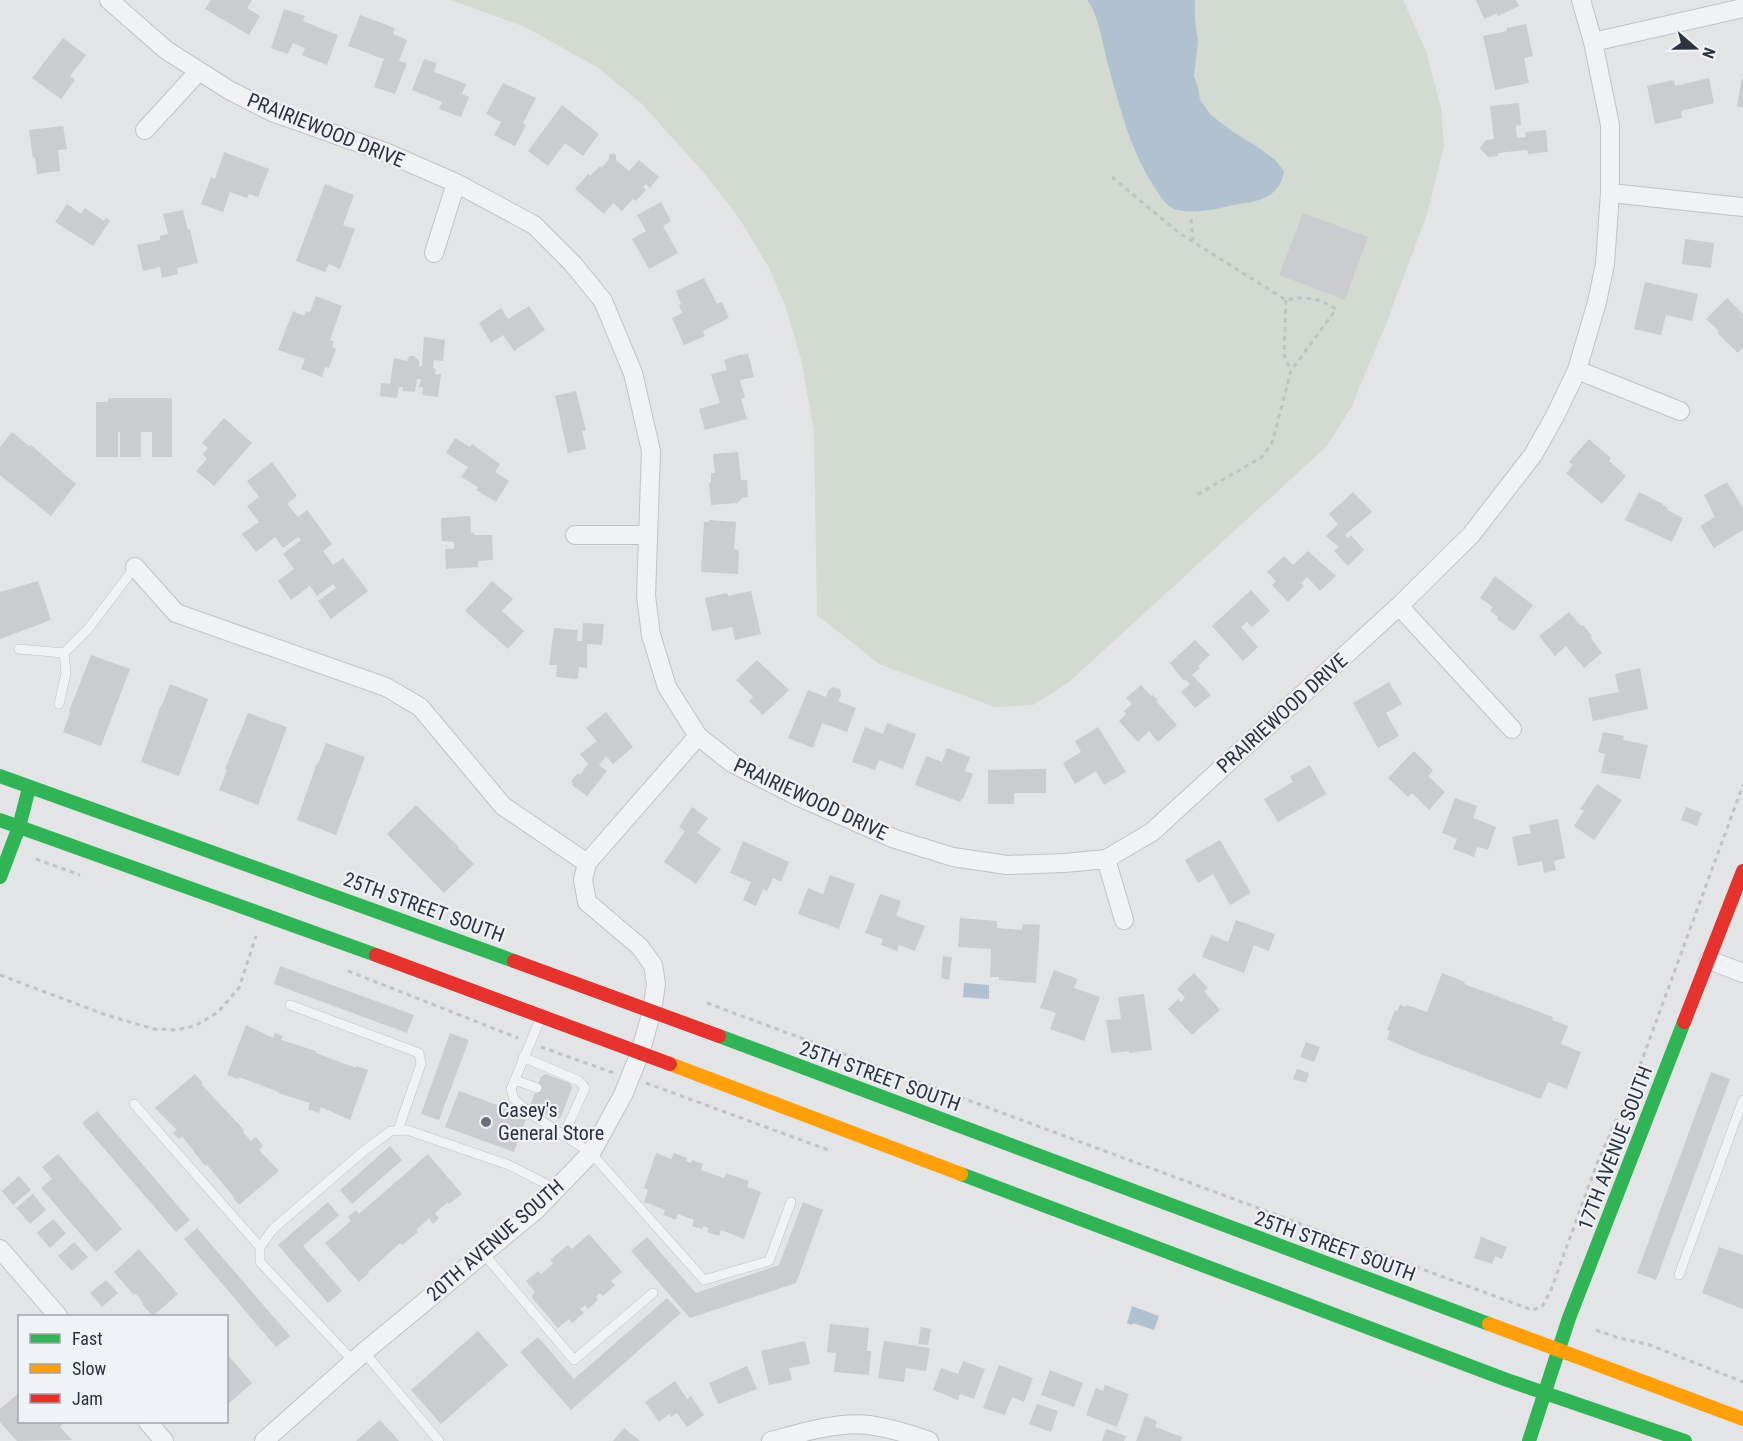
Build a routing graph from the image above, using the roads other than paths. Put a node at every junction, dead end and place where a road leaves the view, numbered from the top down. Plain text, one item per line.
1 (109, 0) edge
2 (1581, 0) edge
3 (1743, 8) edge
4 (1593, 42) junction
5 (199, 71) junction
6 (146, 130) dead end
7 (456, 183) junction
8 (1610, 193) junction
9 (1743, 207) edge
10 (434, 253) dead end
11 (1577, 370) junction
12 (1680, 411) dead end
13 (574, 535) dead end
14 (648, 535) junction
15 (135, 567) joint
16 (1399, 606) junction
17 (19, 649) dead end
18 (64, 653) junction
19 (59, 704) dead end
20 (1512, 729) dead end
21 (698, 736) junction
22 (0, 776) edge
23 (29, 788) junction
24 (0, 820) edge
25 (19, 827) junction
26 (1106, 859) junction
27 (586, 863) junction
28 (1743, 871) edge
29 (0, 877) edge
30 (1125, 920) dead end
31 (1709, 960) junction
32 (1743, 973) edge
33 (290, 1005) dead end
34 (652, 1011) junction
35 (542, 1016) junction
36 (640, 1053) junction
37 (524, 1057) junction
38 (515, 1080) junction
39 (537, 1088) dead end
40 (568, 1099) dead end
41 (1743, 1100) edge
42 (579, 1103) junction
43 (134, 1104) dead end
44 (398, 1130) junction
45 (563, 1136) junction
46 (591, 1153) junction
47 (556, 1189) junction
48 (791, 1202) dead end
49 (260, 1247) junction
50 (0, 1249) edge
51 (483, 1252) junction
52 (1679, 1275) dead end
53 (653, 1293) dead end
54 (56, 1315) edge
55 (1558, 1350) junction
56 (359, 1357) junction
57 (1546, 1393) junction
58 (1743, 1419) edge
59 (149, 1423) edge
60 (164, 1441) edge
61 (264, 1441) edge
62 (439, 1441) edge
63 (771, 1441) edge
64 (929, 1441) edge
65 (1529, 1441) edge
66 (1685, 1441) edge

1 - 5 street, PRAIRIEWOOD DRIVE
2 - 4 street, PRAIRIEWOOD DRIVE
3 - 4 street
4 - 8 street, PRAIRIEWOOD DRIVE
5 - 6 street
5 - 7 street, PRAIRIEWOOD DRIVE
7 - 10 street
7 - 14 street, PRAIRIEWOOD DRIVE
8 - 9 street
8 - 11 street, PRAIRIEWOOD DRIVE
11 - 12 street
11 - 16 street, PRAIRIEWOOD DRIVE
13 - 14 street
14 - 21 street, PRAIRIEWOOD DRIVE
15 - 18 lane
15 - 27 street
16 - 20 street
16 - 26 street, PRAIRIEWOOD DRIVE
17 - 18 lane
18 - 19 lane
21 - 26 street, PRAIRIEWOOD DRIVE
21 - 27 street
22 - 23 main road, 25TH STREET SOUTH
23 - 25 main road
23 - 34 main road, 25TH STREET SOUTH
24 - 25 main road
25 - 29 main road
25 - 35 main road
26 - 30 street
27 - 34 street, 20TH AVENUE SOUTH
28 - 31 main road, 17TH AVENUE SOUTH
31 - 32 street
31 - 55 main road, 17TH AVENUE SOUTH
33 - 44 lane
34 - 36 street, 20TH AVENUE SOUTH
34 - 55 main road, 25TH STREET SOUTH
35 - 36 main road
35 - 37 lane
36 - 46 street, 20TH AVENUE SOUTH
36 - 57 main road
37 - 38 lane
37 - 42 lane
38 - 39 lane
38 - 45 lane
40 - 42 lane
41 - 52 lane
42 - 45 lane
43 - 49 lane
44 - 47 lane
44 - 49 lane
45 - 46 lane
46 - 47 street, 20TH AVENUE SOUTH
46 - 48 lane
47 - 51 street, 20TH AVENUE SOUTH
49 - 56 lane
50 - 54 street
51 - 53 lane
51 - 56 street, 20TH AVENUE SOUTH
55 - 57 main road, 17TH AVENUE SOUTH
55 - 58 main road, 25TH STREET SOUTH
56 - 61 street, 20TH AVENUE SOUTH
56 - 62 lane
57 - 65 main road, 17TH AVENUE SOUTH
57 - 66 main road
59 - 60 street
63 - 64 street

